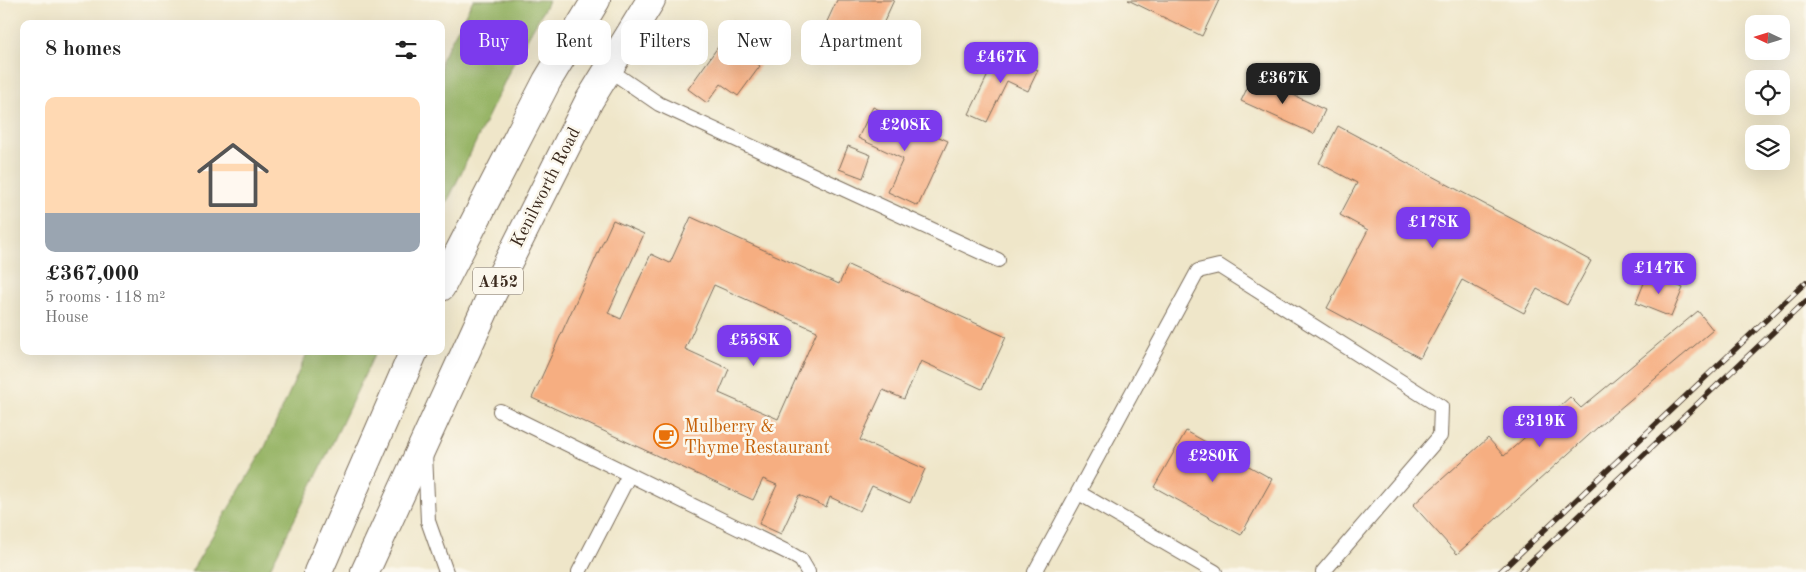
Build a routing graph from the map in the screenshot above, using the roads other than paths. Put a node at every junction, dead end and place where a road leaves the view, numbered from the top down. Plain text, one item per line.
1 (596, 0) edge
2 (651, 0) edge
3 (608, 69) junction
4 (998, 260) dead end
5 (445, 279) edge
6 (412, 355) edge
7 (500, 411) dead end
8 (425, 438) junction
9 (629, 474) junction
10 (1079, 492) junction
11 (318, 572) edge
12 (365, 572) edge
13 (446, 572) edge
14 (579, 572) edge
15 (808, 572) edge
16 (1035, 572) edge
17 (1215, 572) edge
18 (1322, 572) edge

1 - 5 highway, A452
2 - 3 highway, Kenilworth Road / A452
3 - 4 lane
3 - 8 highway, Kenilworth Road / A452
6 - 11 highway
7 - 9 lane
8 - 12 highway, Kenilworth Road / A452
8 - 13 lane
9 - 14 lane
9 - 15 lane
10 - 16 lane
10 - 17 lane
10 - 18 lane

